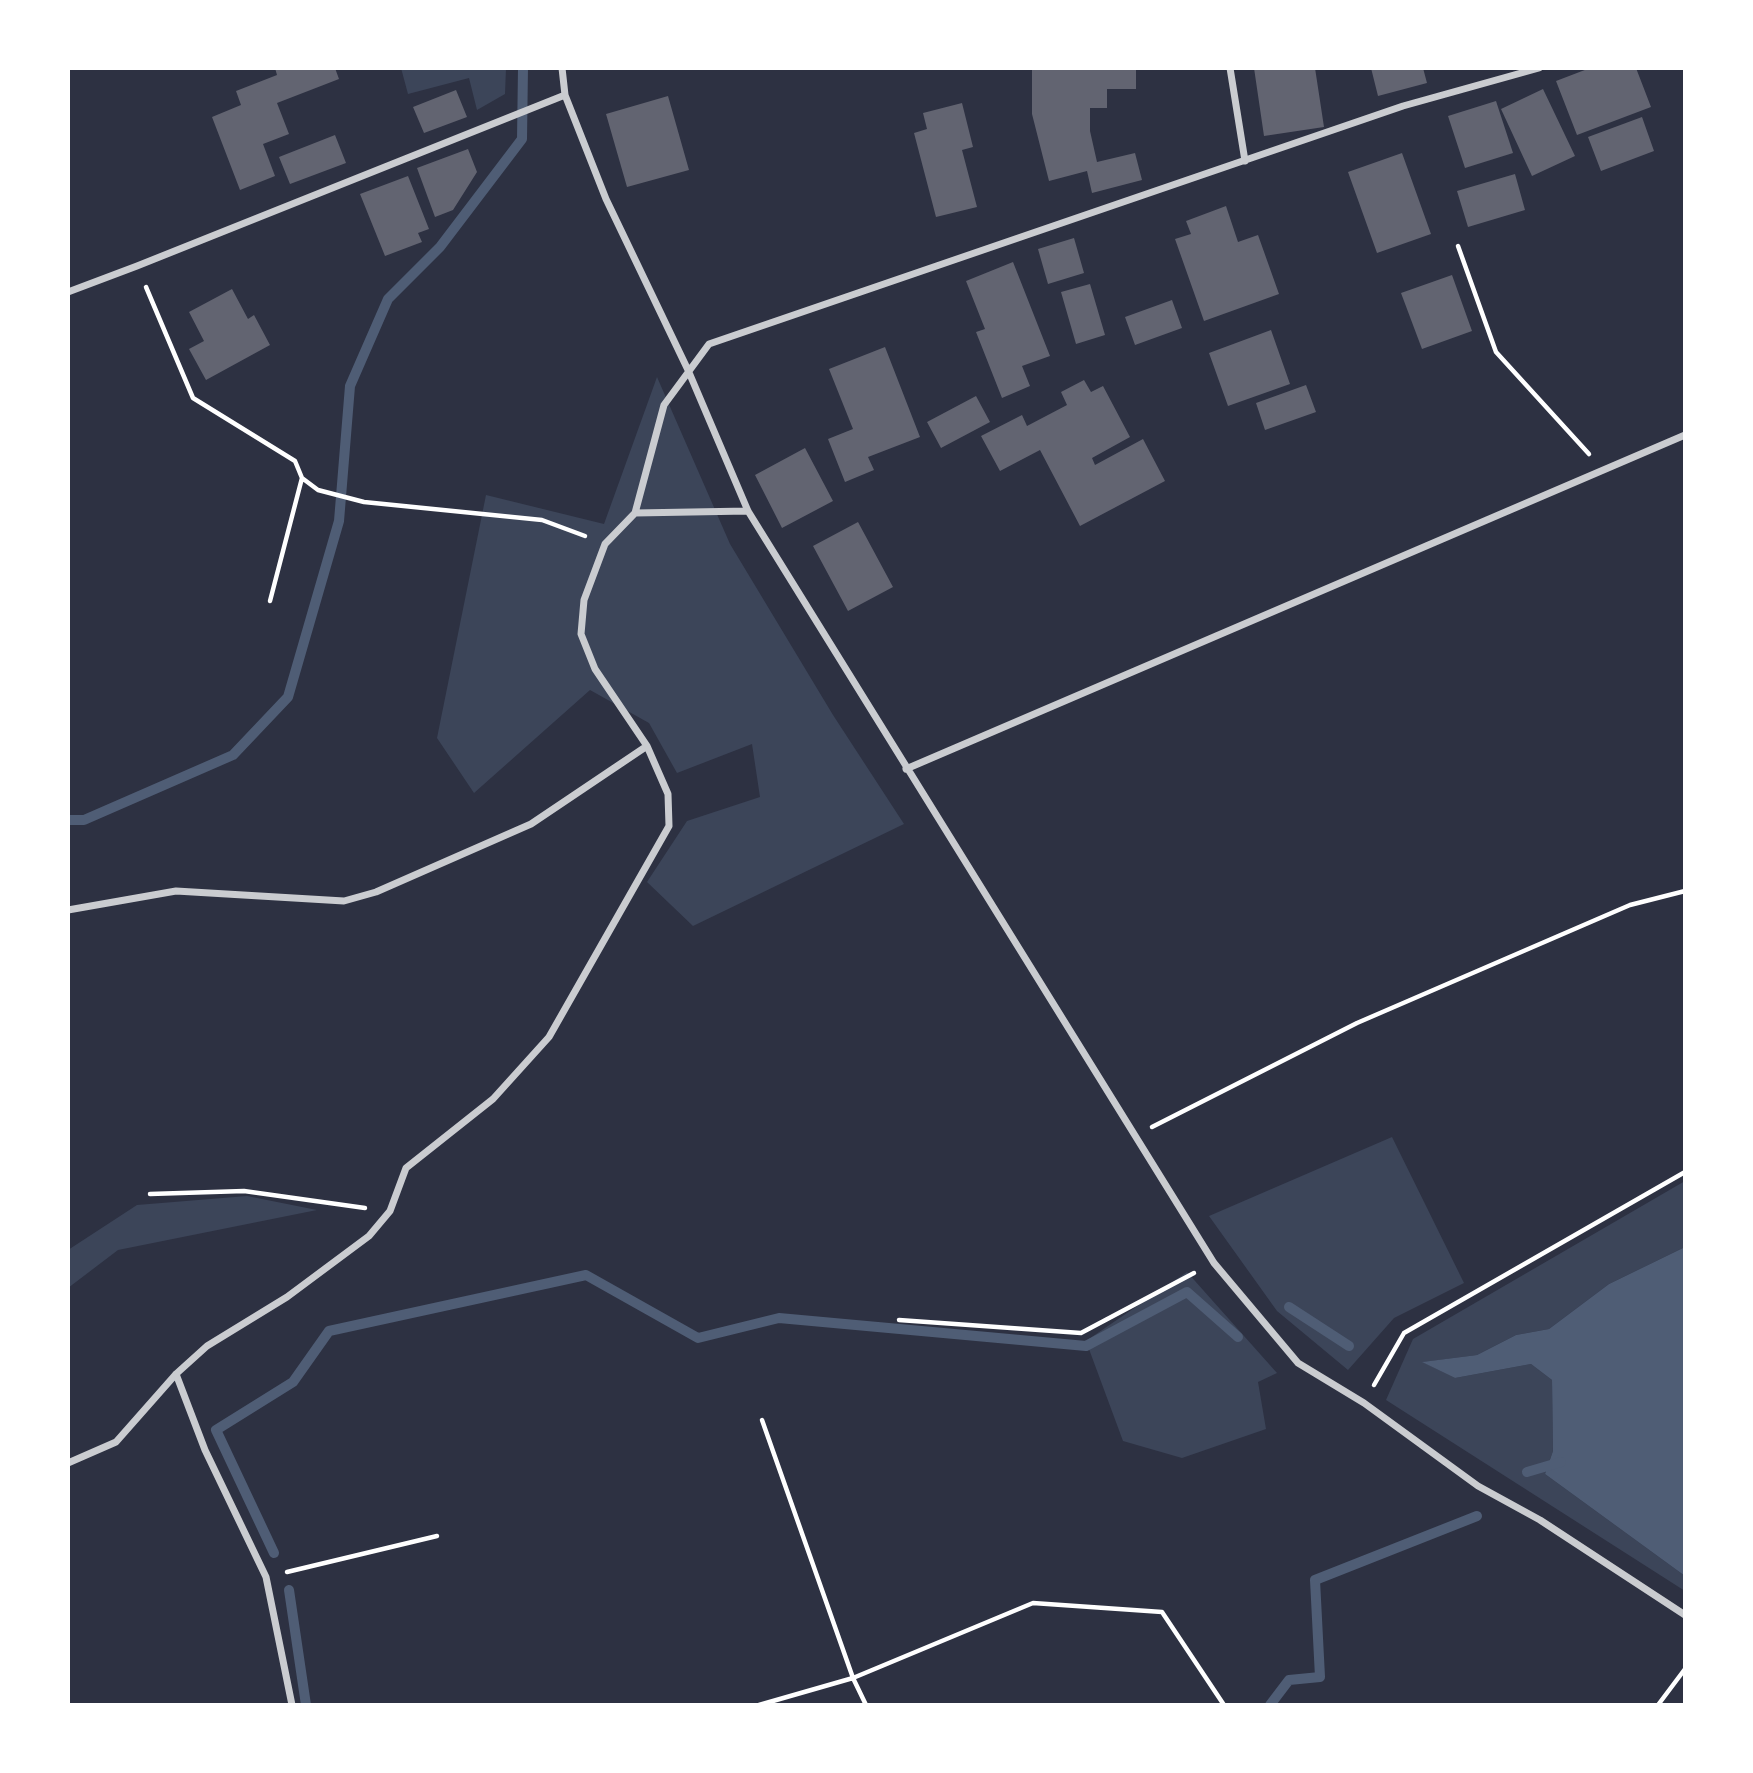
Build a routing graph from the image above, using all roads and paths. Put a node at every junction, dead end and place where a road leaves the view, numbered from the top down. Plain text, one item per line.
1 (562, 68) edge
2 (1230, 68) edge
3 (1539, 68) edge
4 (565, 94) junction
5 (1245, 161) junction
6 (1458, 246) dead end
7 (137, 266) junction
8 (68, 292) edge
9 (688, 370) junction
10 (1685, 435) edge
11 (1604, 470) junction
12 (303, 478) junction
13 (748, 511) junction
14 (635, 513) junction
15 (605, 544) junction
16 (270, 601) dead end
17 (647, 746) junction
18 (906, 769) junction
19 (1685, 891) edge
20 (68, 910) edge
21 (1135, 1135) junction
22 (1685, 1172) edge
23 (150, 1194) dead end
24 (390, 1211) junction
25 (1214, 1263) junction
26 (899, 1320) dead end
27 (176, 1374) junction
28 (1364, 1403) junction
29 (762, 1420) dead end
30 (68, 1463) edge
31 (437, 1536) dead end
32 (266, 1577) junction
33 (1685, 1615) edge
34 (1685, 1669) edge
35 (853, 1678) junction
36 (292, 1705) edge
37 (759, 1705) edge
38 (866, 1705) edge
39 (1224, 1705) edge
40 (1658, 1705) edge

1 - 4 street
2 - 5 street
3 - 5 street
4 - 7 street
4 - 9 street
5 - 9 street
6 - 11 path
7 - 8 street
7 - 12 path
9 - 13 street
9 - 14 street
10 - 11 street
11 - 18 street
12 - 15 path
12 - 16 path
13 - 14 street
13 - 18 street
14 - 15 street
15 - 17 street
17 - 20 street
17 - 24 street
18 - 21 street
19 - 21 path
21 - 25 street
22 - 28 path
23 - 24 path
24 - 27 street
25 - 26 path
25 - 28 street
27 - 30 street
27 - 32 street
28 - 33 street
29 - 35 path
31 - 32 path
32 - 36 street
34 - 40 path
35 - 37 path
35 - 38 path
35 - 39 path

